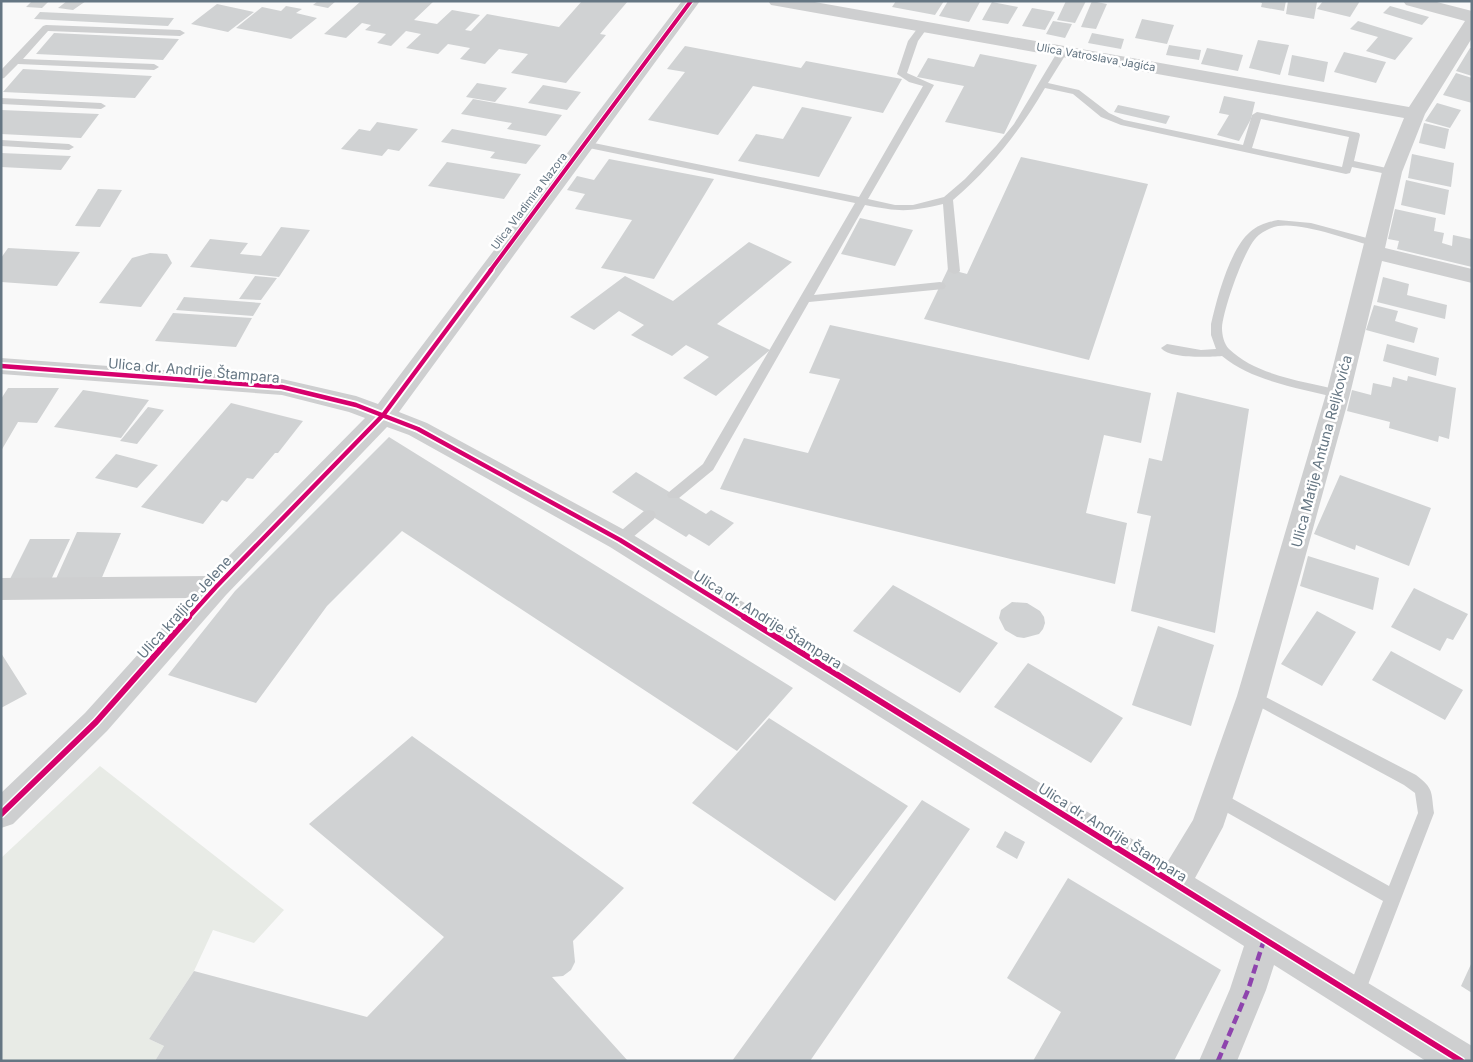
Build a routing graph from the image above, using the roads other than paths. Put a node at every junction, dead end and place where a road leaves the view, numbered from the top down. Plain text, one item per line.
1 (691, 1) edge
2 (777, 1) edge
3 (1412, 1) edge
4 (1472, 17) edge
5 (1472, 22) edge
6 (923, 27) junction
7 (180, 33) dead end
8 (1064, 52) junction
9 (15, 61) junction
10 (154, 67) dead end
11 (1, 76) edge
12 (1043, 85) junction
13 (1, 101) edge
14 (101, 106) dead end
15 (1415, 114) junction
16 (1, 143) edge
17 (584, 144) junction
18 (69, 148) dead end
19 (1247, 148) junction
20 (1348, 163) junction
21 (1392, 172) junction
22 (948, 199) junction
23 (862, 201) junction
24 (1373, 248) junction
25 (954, 271) dead end
26 (1472, 276) edge
27 (940, 286) dead end
28 (805, 299) junction
29 (1166, 348) dead end
30 (1224, 352) junction
31 (1, 366) edge
32 (1338, 394) junction
33 (384, 414) junction
34 (674, 495) dead end
35 (649, 515) dead end
36 (620, 540) junction
37 (216, 588) junction
38 (1, 589) edge
39 (1252, 696) junction
40 (1218, 799) junction
41 (1, 814) edge
42 (1174, 882) junction
43 (1393, 897) junction
44 (1264, 940) junction
45 (1354, 996) junction
46 (1218, 1061) edge
47 (1461, 1061) edge

1 - 17 street, Ulica Vladimira Nazora
2 - 6 street, Ulica Vatroslava Jagića
3 - 4 street
5 - 15 street, Ulica Matije Antuna Reljkovića
6 - 8 street, Ulica Vatroslava Jagića
6 - 23 lane
7 - 9 lane
8 - 12 lane
8 - 15 street, Ulica Vatroslava Jagića
9 - 10 lane
9 - 11 lane
12 - 19 lane
12 - 22 lane
13 - 14 lane
15 - 21 street, Ulica Matije Antuna Reljkovića
16 - 18 lane
17 - 23 lane
17 - 33 street, Ulica Vladimira Nazora
19 - 20 lane
19 - 20 lane
20 - 21 lane
21 - 24 street, Ulica Matije Antuna Reljkovića
22 - 23 lane
22 - 25 lane
23 - 28 lane
24 - 26 street
24 - 30 lane
24 - 32 street, Ulica Matije Antuna Reljkovića
27 - 28 lane
28 - 34 lane
29 - 30 lane
30 - 32 lane
31 - 33 street, Ulica dr. Andrije Štampara
32 - 39 street, Ulica Matije Antuna Reljkovića
33 - 36 street, Ulica dr. Andrije Štampara
33 - 37 street, Ulica kraljice Jelene
35 - 36 lane
36 - 42 street, Ulica dr. Andrije Štampara
37 - 38 street, Ulica kraljice Jelene
37 - 41 street, Ulica kraljice Jelene
39 - 40 street, Ulica Matije Antuna Reljkovića
39 - 43 lane
40 - 42 street, Ulica Matije Antuna Reljkovića
40 - 43 lane
42 - 44 street, Ulica dr. Andrije Štampara
43 - 45 lane
44 - 45 street, Ulica dr. Andrije Štampara
44 - 46 street
45 - 47 street, Ulica dr. Andrije Štampara

